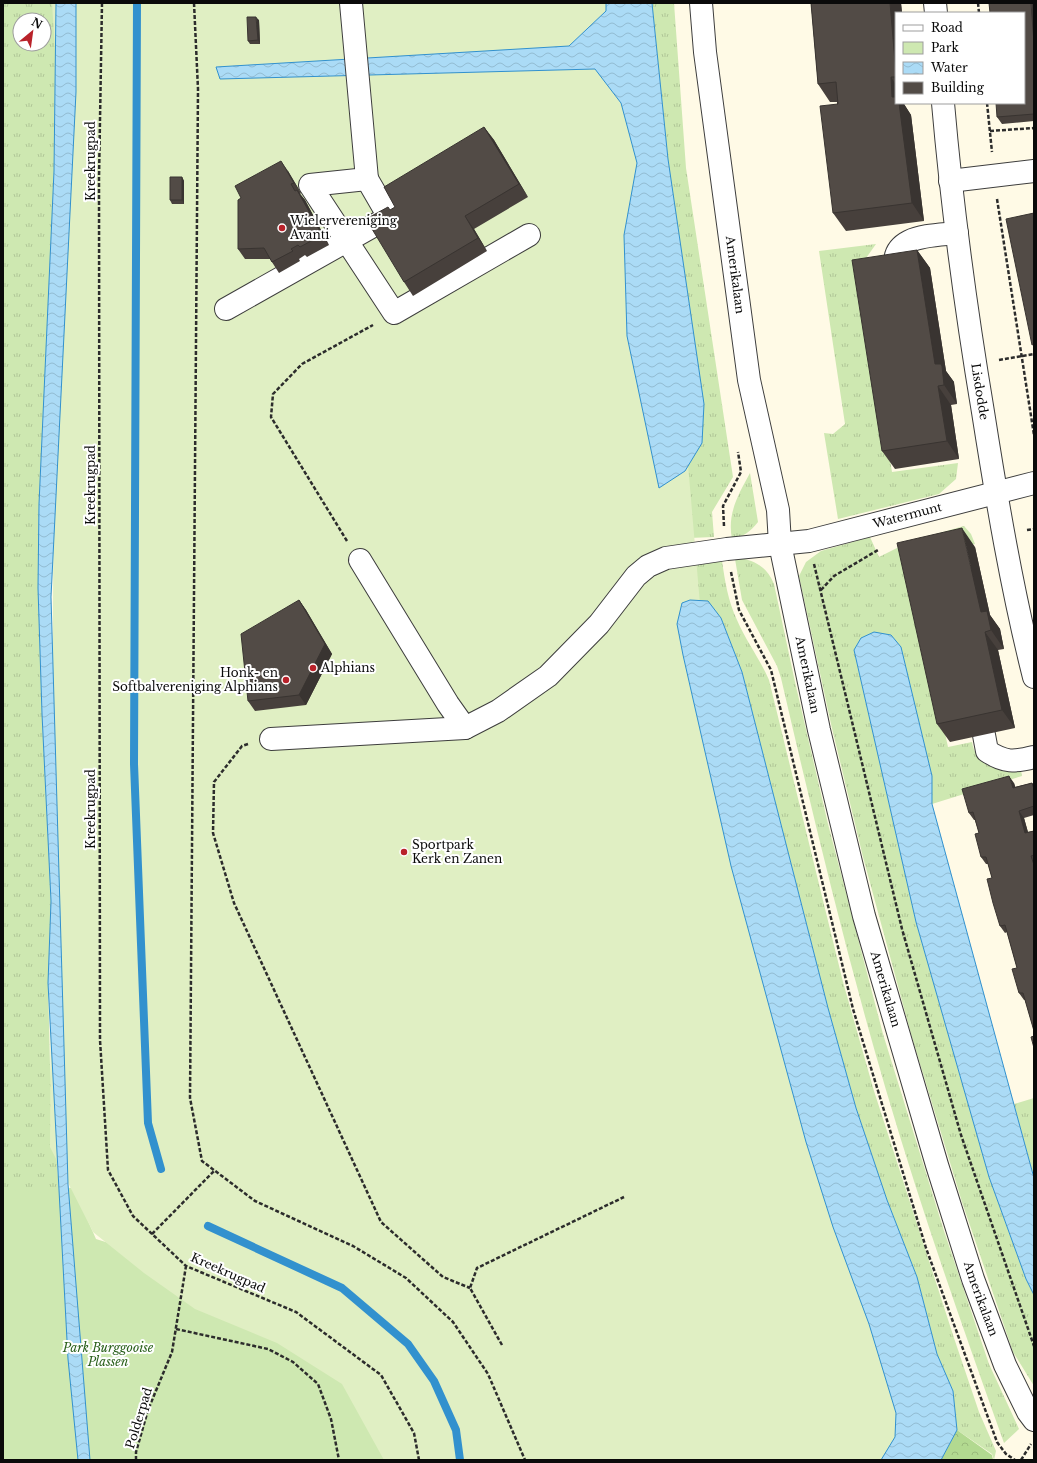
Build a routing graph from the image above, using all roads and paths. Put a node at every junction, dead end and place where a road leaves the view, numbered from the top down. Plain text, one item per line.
1 (102, 3) edge
2 (194, 3) edge
3 (351, 3) edge
4 (701, 3) edge
5 (943, 104) edge
6 (987, 104) edge
7 (1034, 128) edge
8 (990, 131) junction
9 (1034, 171) edge
10 (994, 176) junction
11 (367, 179) junction
12 (950, 181) junction
13 (957, 233) junction
14 (529, 235) dead end
15 (346, 240) junction
16 (896, 273) edge
17 (226, 309) dead end
18 (394, 314) junction
19 (1034, 354) edge
20 (1022, 356) junction
21 (975, 365) junction
22 (1034, 435) edge
23 (1034, 483) edge
24 (996, 492) junction
25 (809, 540) junction
26 (780, 544) junction
27 (878, 550) dead end
28 (360, 560) joint
29 (820, 591) junction
30 (1034, 677) edge
31 (465, 728) junction
32 (984, 735) edge
33 (271, 738) joint
34 (1034, 757) edge
35 (215, 1170) junction
36 (624, 1197) dead end
37 (152, 1234) junction
38 (186, 1266) junction
39 (470, 1288) junction
40 (176, 1329) junction
41 (502, 1345) dead end
42 (1034, 1346) edge
43 (1034, 1420) edge
44 (1034, 1441) edge
45 (136, 1460) edge
46 (339, 1460) edge
47 (419, 1460) edge
48 (525, 1460) edge
49 (1020, 1460) edge

1 - 37 path, Kreekrugpad
2 - 35 path
3 - 11 street
4 - 26 street, Amerikalaan
5 - 12 street, Lisdodde
6 - 8 path
7 - 8 path
8 - 10 path
9 - 10 street
10 - 12 street
10 - 20 path
11 - 15 street
11 - 15 street
12 - 13 street, Lisdodde
13 - 16 street
13 - 21 street, Lisdodde
14 - 18 street
15 - 17 street
15 - 18 street
18 - 28 path
19 - 20 path
20 - 21 path
20 - 22 path
21 - 24 street, Lisdodde
23 - 24 street, Watermunt
24 - 25 street, Watermunt
24 - 30 street, Lisdodde
25 - 26 street, Watermunt
25 - 29 path
26 - 31 street
26 - 43 street, Amerikalaan
27 - 29 path
28 - 31 street
29 - 42 path
31 - 33 street
32 - 34 street
33 - 39 path
35 - 37 path
35 - 48 path
36 - 39 path
37 - 38 path, Kreekrugpad
38 - 40 path, Polderpad
38 - 47 path, Kreekrugpad
39 - 41 path
40 - 45 path, Polderpad
40 - 46 path
44 - 49 path

